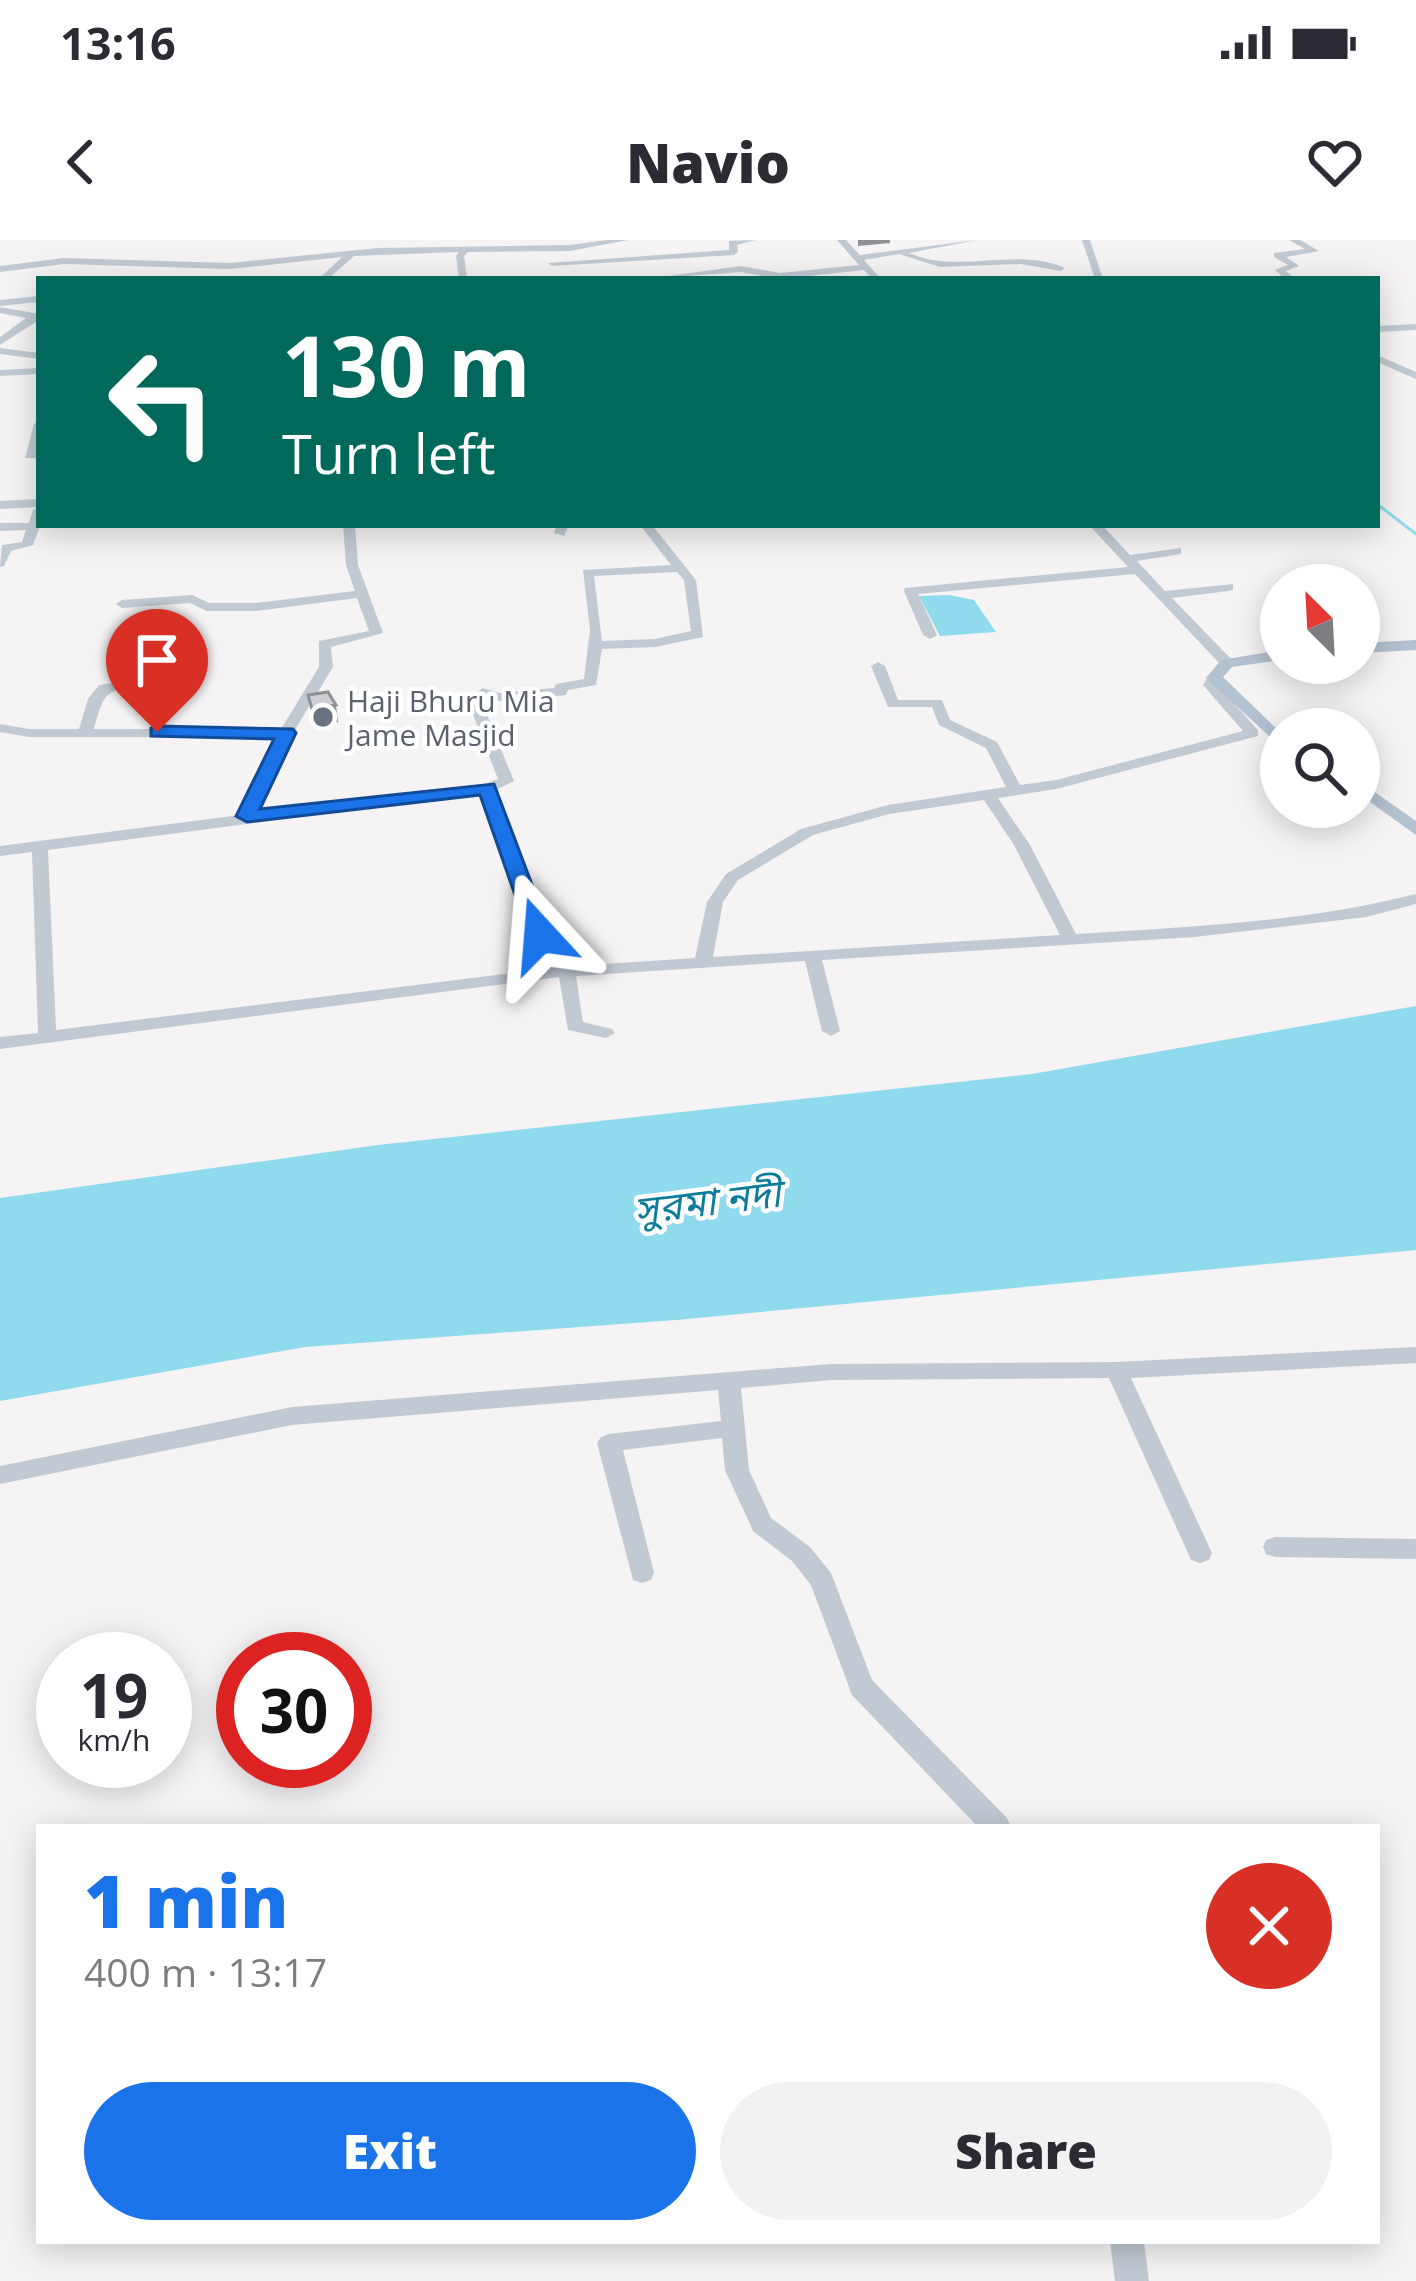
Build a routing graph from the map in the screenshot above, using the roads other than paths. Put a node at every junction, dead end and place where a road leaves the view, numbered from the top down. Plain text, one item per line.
1 (624, 240) edge
2 (699, 240) edge
3 (751, 240) edge
4 (841, 240) edge
5 (974, 240) edge
6 (1087, 240) edge
7 (1293, 240) edge
8 (269, 243) dead end
9 (62, 245) dead end
10 (422, 245) edge
11 (377, 246) edge
12 (466, 250) junction
13 (901, 252) junction
14 (350, 254) junction
15 (706, 254) junction
16 (43, 262) junction
17 (273, 262) junction
18 (862, 262) junction
19 (461, 263) junction
20 (530, 263) dead end
21 (485, 264) dead end
22 (246, 265) junction
23 (140, 266) junction
24 (217, 266) junction
25 (1061, 268) dead end
26 (0, 269) edge
27 (130, 276) edge
28 (217, 276) edge
29 (254, 276) dead end
30 (326, 276) edge
31 (463, 276) edge
32 (678, 276) edge
33 (780, 276) edge
34 (780, 276) edge
35 (874, 276) edge
36 (1098, 276) edge
37 (1287, 276) edge
38 (36, 300) edge
39 (1, 309) edge
40 (36, 316) edge
41 (1416, 327) edge
42 (1380, 329) edge
43 (0, 342) edge
44 (0, 351) edge
45 (36, 356) edge
46 (1380, 360) edge
47 (36, 371) edge
48 (1403, 371) junction
49 (0, 373) edge
50 (1380, 375) edge
51 (1416, 376) edge
52 (36, 434) edge
53 (36, 455) edge
54 (0, 505) edge
55 (36, 506) edge
56 (36, 518) edge
57 (34, 526) junction
58 (0, 527) edge
59 (349, 528) edge
60 (649, 528) edge
61 (1098, 528) edge
62 (3, 548) edge
63 (1178, 551) dead end
64 (0, 563) edge
65 (1131, 564) junction
66 (682, 568) junction
67 (1228, 587) dead end
68 (362, 594) junction
69 (1161, 595) junction
70 (122, 604) dead end
71 (930, 635) dead end
72 (593, 645) junction
73 (1416, 645) edge
74 (1380, 647) edge
75 (1260, 661) edge
76 (878, 666) dead end
77 (1220, 670) junction
78 (138, 683) dead end
79 (1263, 708) edge
80 (1260, 717) edge
81 (7, 729) edge
82 (85, 733) junction
83 (286, 733) junction
84 (488, 788) junction
85 (1016, 791) junction
86 (988, 796) junction
87 (1380, 802) edge
88 (247, 816) junction
89 (1380, 819) edge
90 (1416, 830) edge
91 (40, 844) junction
92 (1416, 846) edge
93 (0, 851) edge
94 (1416, 898) edge
95 (1071, 941) junction
96 (813, 958) junction
97 (703, 963) junction
98 (560, 972) junction
99 (831, 1031) dead end
100 (606, 1034) dead end
101 (46, 1036) junction
102 (0, 1042) edge
103 (1416, 1354) edge
104 (1116, 1370) junction
105 (729, 1383) junction
106 (731, 1428) junction
107 (0, 1475) edge
108 (1275, 1547) dead end
109 (1416, 1549) edge
110 (1200, 1552) dead end
111 (642, 1573) dead end
112 (994, 1824) edge
113 (1127, 2244) edge
114 (1132, 2281) edge

1 - 12 street
2 - 15 street
3 - 15 street
4 - 18 street
5 - 13 street
6 - 36 street
7 - 37 street
8 - 17 street
9 - 16 street
10 - 11 street
10 - 12 street
11 - 14 street
12 - 19 street
13 - 18 street
13 - 25 street
14 - 17 street
14 - 30 street
15 - 20 street
16 - 23 street
16 - 26 street
17 - 22 street
18 - 34 street
18 - 35 street
19 - 21 street
19 - 31 street
22 - 24 street
22 - 29 street
23 - 24 street
23 - 27 street
24 - 28 street
32 - 33 street
38 - 39 street
39 - 40 street
40 - 43 street
41 - 42 street
44 - 45 street
46 - 48 street
47 - 49 street
48 - 50 street
48 - 51 street
52 - 53 street
54 - 55 street
56 - 57 street
57 - 58 street
57 - 62 street
59 - 68 street
60 - 66 street
61 - 65 street
62 - 64 street
63 - 65 street
65 - 69 street
65 - 71 street
66 - 72 street
66 - 72 street
67 - 69 street
68 - 70 street
68 - 83 street
69 - 77 street
72 - 84 street
73 - 74 main road
75 - 77 main road
76 - 85 street
77 - 79 main road
77 - 80 main road
77 - 85 street
78 - 82 street
81 - 82 street
82 - 83 street
83 - 88 street
84 - 88 street
84 - 98 street
85 - 86 street
86 - 95 street
86 - 97 street
87 - 90 main road
88 - 91 street
89 - 92 main road
91 - 93 street
91 - 101 street
94 - 95 street
95 - 96 street
96 - 97 street
96 - 99 street
97 - 98 street
98 - 100 street
98 - 101 street
101 - 102 street
103 - 104 street
104 - 105 street
104 - 110 street
105 - 106 street
105 - 107 street
106 - 111 street
106 - 112 street
108 - 109 street
113 - 114 street

